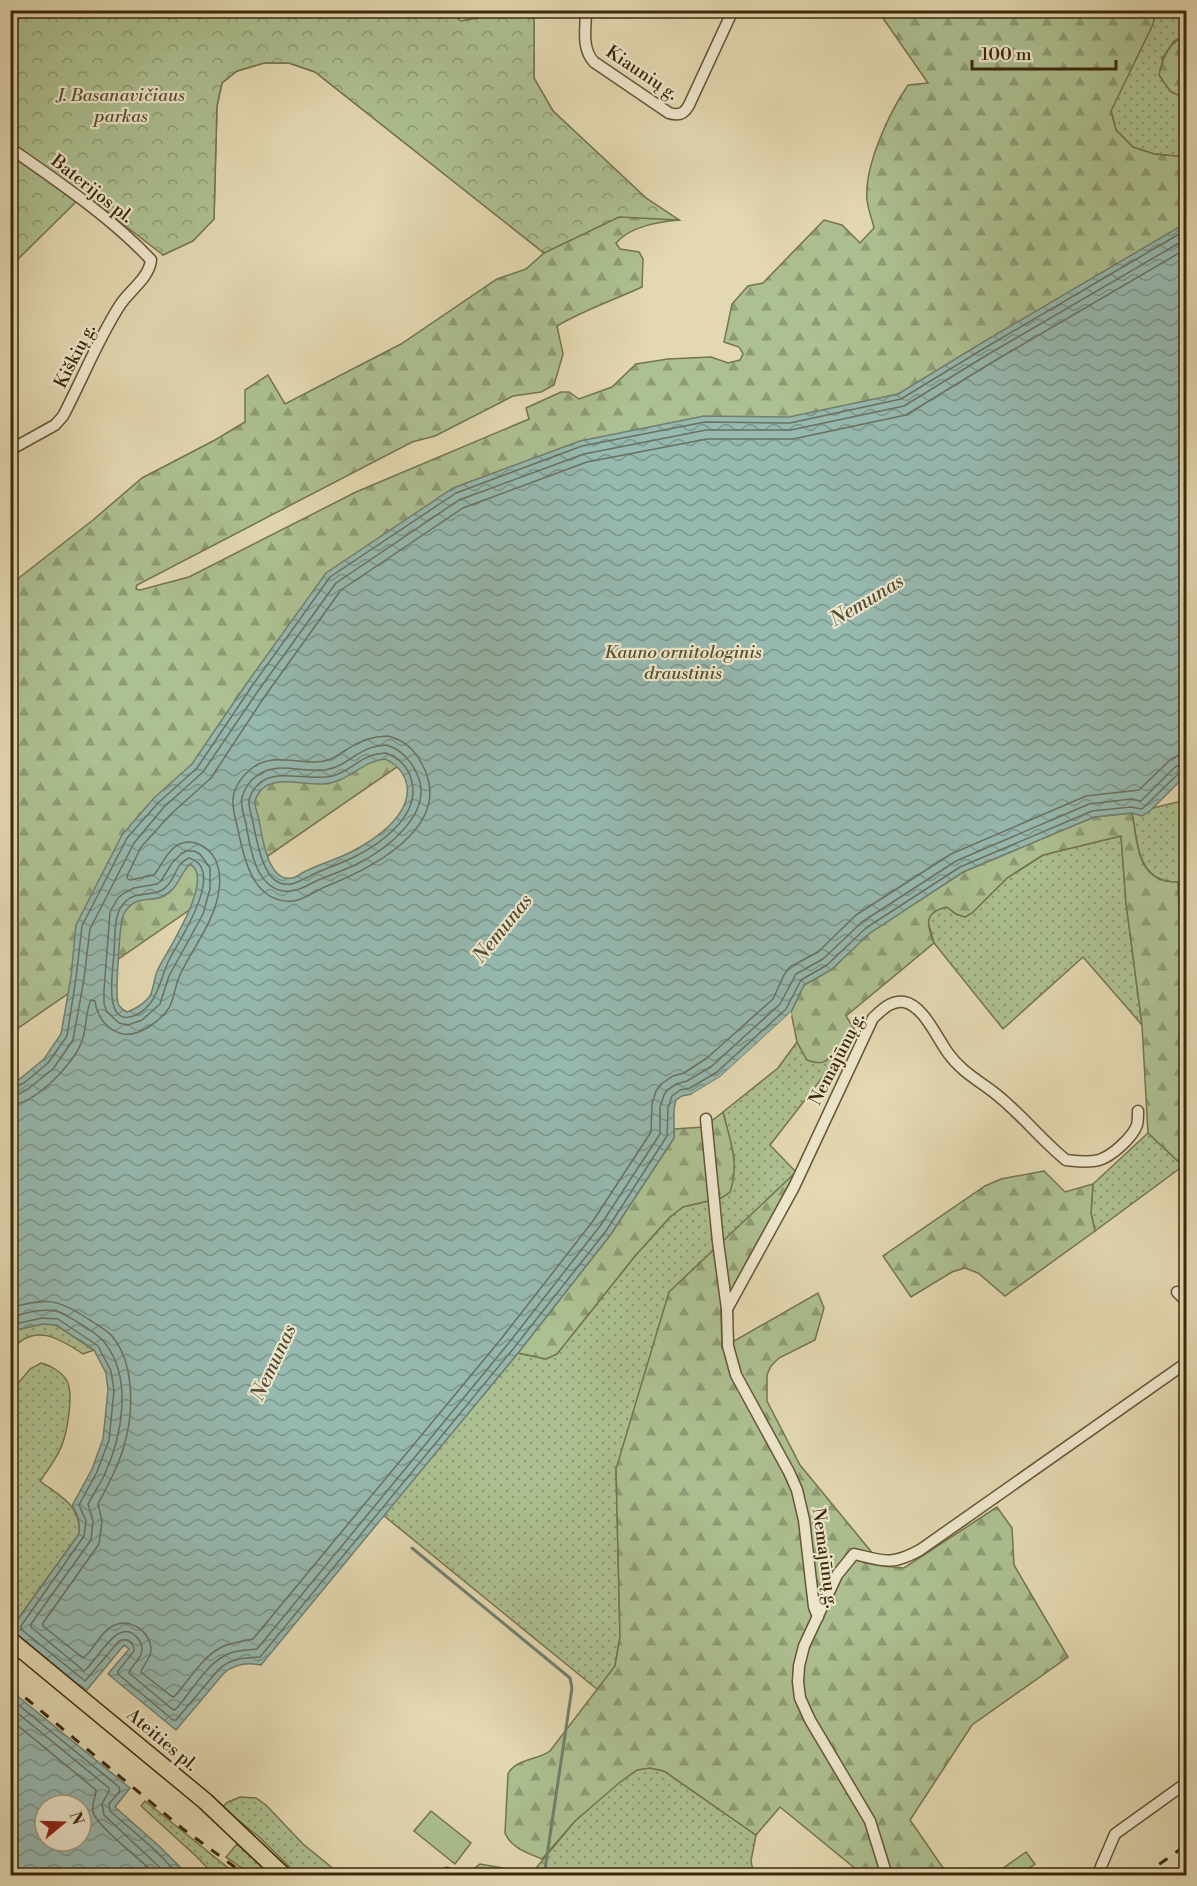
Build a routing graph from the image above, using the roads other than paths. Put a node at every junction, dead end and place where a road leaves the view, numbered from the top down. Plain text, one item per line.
1 (586, 10) edge
2 (733, 10) edge
3 (10, 148) edge
4 (151, 260) joint
5 (10, 450) edge
6 (1138, 1111) dead end
7 (706, 1119) dead end
8 (1177, 1292) dead end
9 (1186, 1301) edge
10 (727, 1309) junction
11 (1186, 1363) edge
12 (818, 1617) junction
13 (10, 1640) edge
14 (1186, 1783) edge
15 (284, 1875) edge
16 (887, 1875) edge
17 (1096, 1875) edge

1 - 2 street, Kiaunių g.
3 - 4 street, Baterijos pl.
4 - 5 street, Kiškių g.
6 - 10 street, Nemajūnų g.
7 - 10 street, Nemajūnų g.
8 - 9 street
10 - 12 street, Nemajūnų g.
11 - 12 street
12 - 16 street, Nemajūnų g.
13 - 15 main road, Ateities pl.
14 - 17 street

